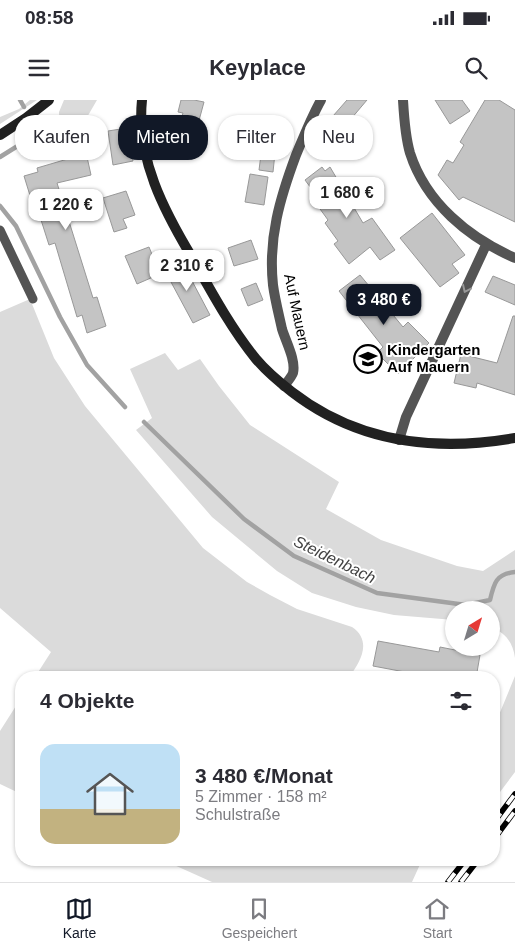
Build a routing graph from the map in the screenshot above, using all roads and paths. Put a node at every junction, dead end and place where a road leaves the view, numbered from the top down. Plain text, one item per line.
1 (49, 100) edge
2 (142, 100) edge
3 (321, 100) edge
4 (403, 100) edge
5 (0, 135) edge
6 (0, 230) edge
7 (486, 245) junction
8 (515, 258) edge
9 (33, 299) dead end
10 (284, 386) junction
11 (515, 438) edge
12 (399, 440) junction

1 - 5 street
2 - 10 street
3 - 10 street, Auf Mauern
4 - 7 street
6 - 9 lane
7 - 8 street
7 -> 12 street
10 - 12 street
11 - 12 street

